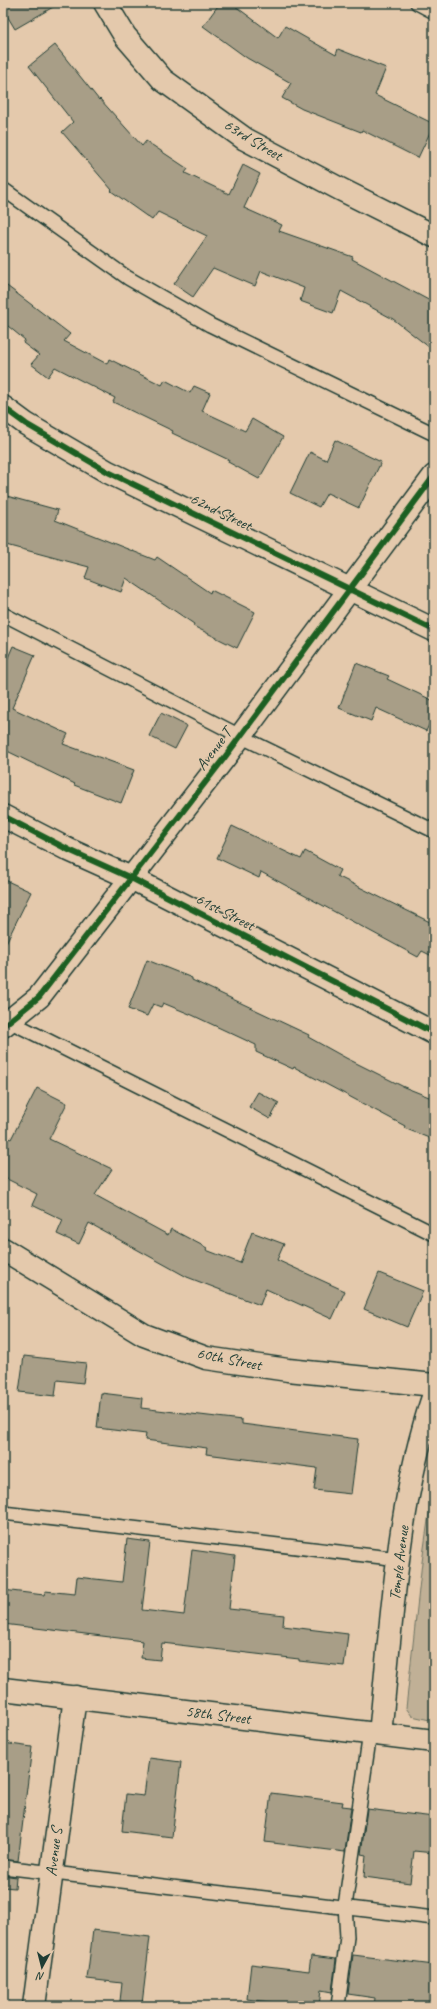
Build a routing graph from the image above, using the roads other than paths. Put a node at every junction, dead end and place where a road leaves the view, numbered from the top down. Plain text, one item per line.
1 (105, 3) edge
2 (417, 3) edge
3 (434, 12) edge
4 (3, 189) edge
5 (434, 236) edge
6 (3, 407) edge
7 (434, 434) edge
8 (434, 476) edge
9 (350, 589) junction
10 (3, 614) edge
11 (434, 630) edge
12 (240, 736) junction
13 (3, 816) edge
14 (434, 831) edge
15 (131, 878) junction
16 (5, 1022) edge
17 (434, 1033) edge
18 (434, 1234) edge
19 (3, 1249) edge
20 (434, 1385) edge
21 (434, 1394) edge
22 (3, 1513) edge
23 (399, 1559) junction
24 (3, 1689) edge
25 (75, 1697) junction
26 (375, 1733) junction
27 (434, 1741) edge
28 (3, 1867) edge
29 (52, 1873) junction
30 (345, 1906) junction
31 (434, 1918) edge
32 (34, 2006) edge
33 (338, 2006) edge

1 - 5 street, 63rd Street
2 - 3 lane
4 - 7 lane
6 - 9 street, 62nd Street
8 - 9 street, Avenue T
9 - 11 street, 62nd Street
9 - 12 street, Avenue T
10 - 12 lane
12 - 14 lane
12 - 15 street, Avenue T
13 - 15 street, 61st Street
15 - 16 street, Avenue T
15 - 17 street, 61st Street
16 - 18 lane
19 - 20 street, 60th Street
21 - 23 street, Temple Avenue
22 - 23 lane
23 - 26 street, Temple Avenue
24 - 25 street, 58th Street
25 - 26 street, 58th Street
25 - 29 street, Avenue S
26 - 27 street, 58th Street
26 - 30 lane
28 - 29 lane
29 - 30 lane
29 - 32 street, Avenue S
30 - 31 lane
30 - 33 lane

